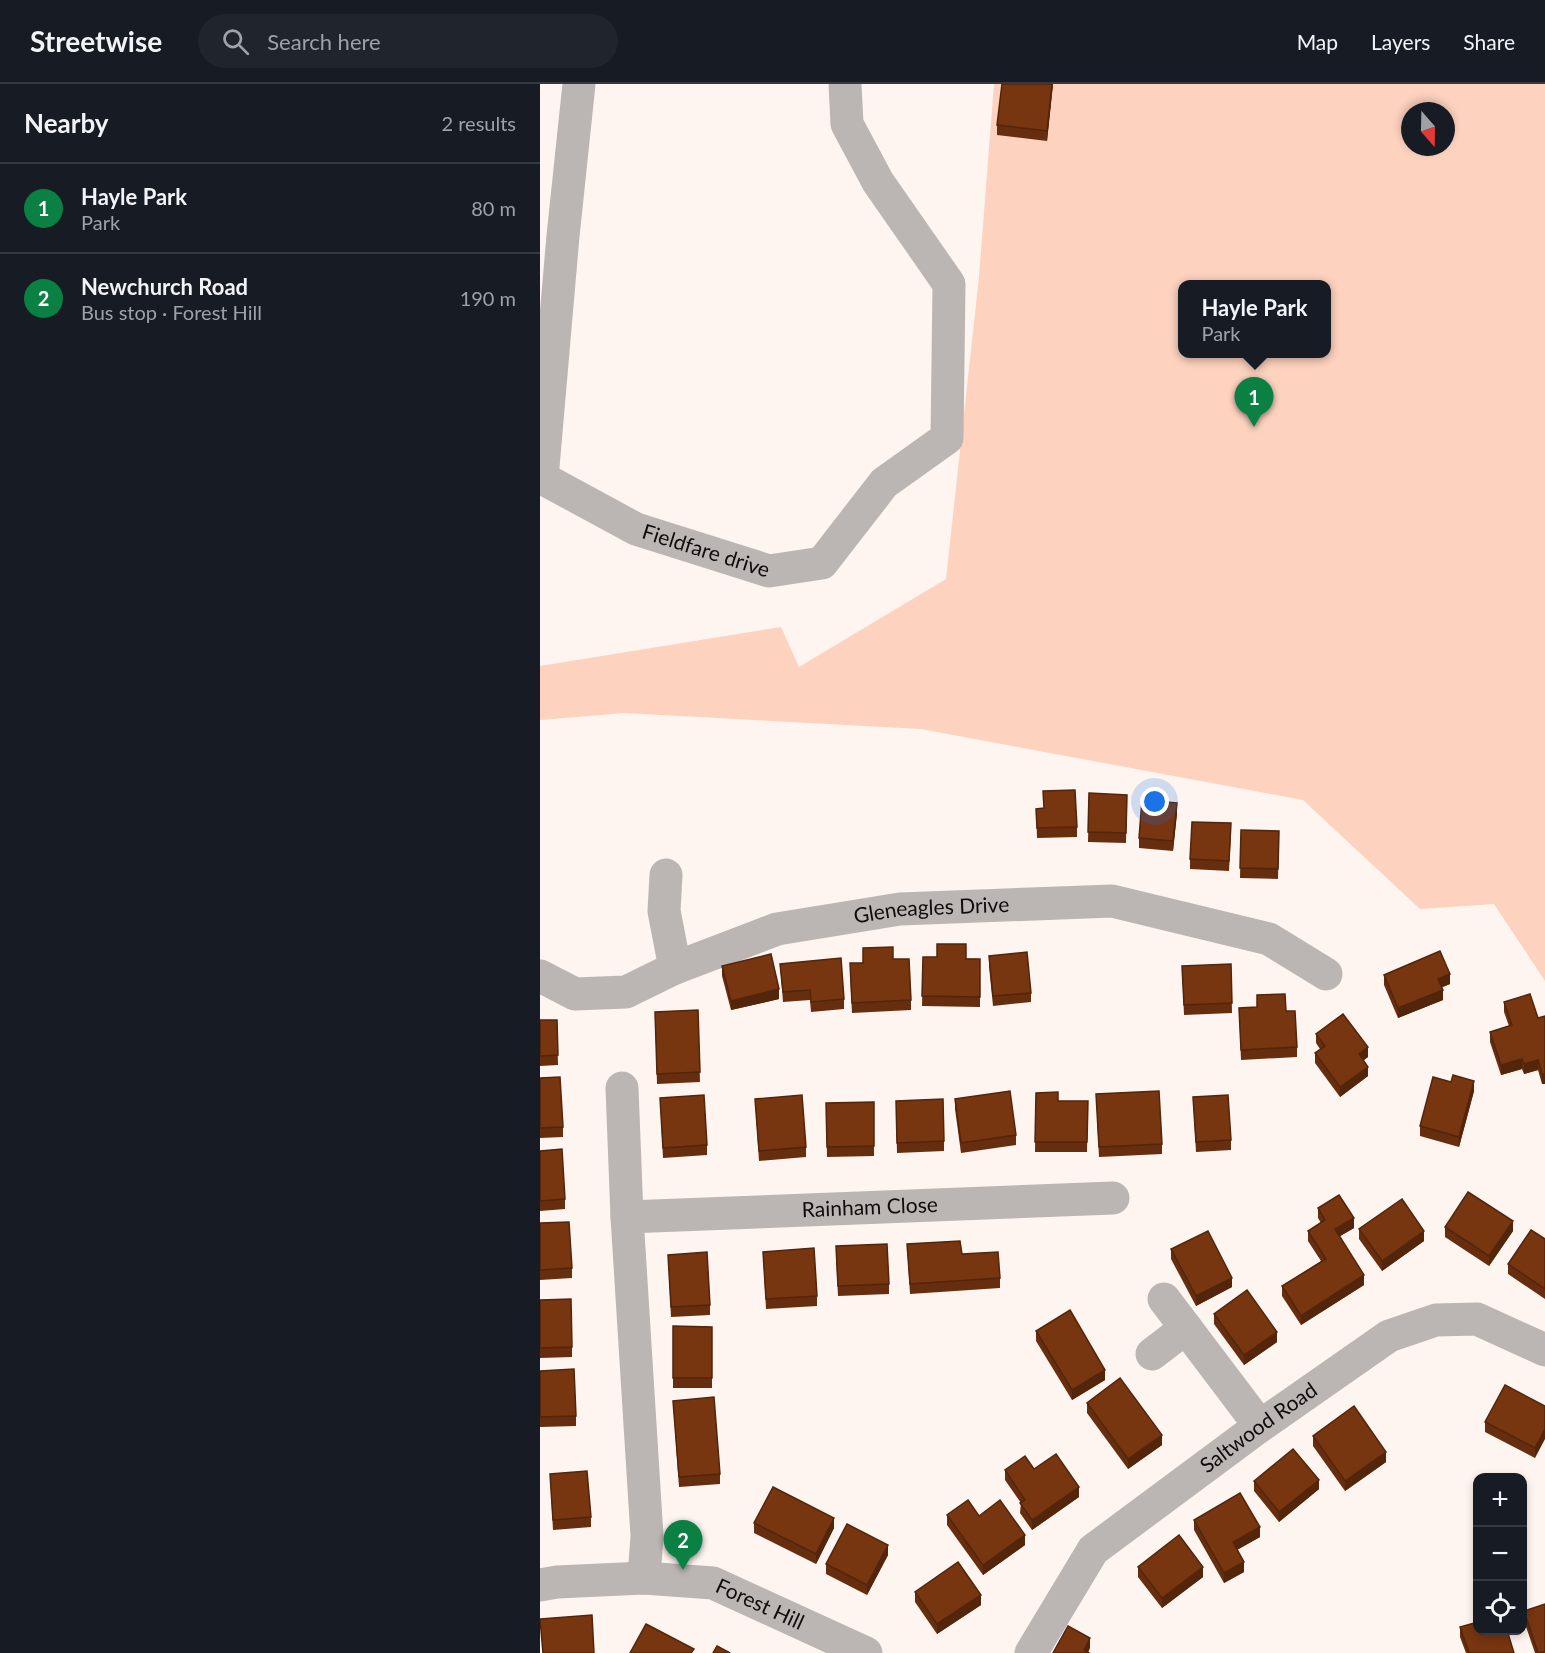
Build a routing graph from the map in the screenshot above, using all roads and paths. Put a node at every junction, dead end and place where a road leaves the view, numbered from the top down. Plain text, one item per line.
1 (579, 84) edge
2 (845, 84) edge
3 (541, 479) edge
4 (666, 875) dead end
5 (675, 968) junction
6 (1326, 974) dead end
7 (540, 976) edge
8 (622, 1088) dead end
9 (1113, 1198) dead end
10 (627, 1216) junction
11 (1164, 1299) dead end
12 (1186, 1328) junction
13 (1545, 1350) edge
14 (1152, 1354) dead end
15 (1260, 1426) junction
16 (644, 1578) junction
17 (540, 1585) edge
18 (866, 1653) edge
19 (1030, 1653) edge

1 - 3 street, Fieldfare drive
2 - 3 street, Fieldfare drive
4 - 5 street
5 - 6 street, Gleneagles Drive
5 - 7 street, Gleneagles Drive
8 - 10 street
9 - 10 street, Rainham Close
10 - 16 street
11 - 12 street
12 - 14 street
12 - 15 street
13 - 15 street, Saltwood Road
15 - 19 street, Saltwood Road
16 - 17 street, Forest Hill
16 - 18 street, Forest Hill

